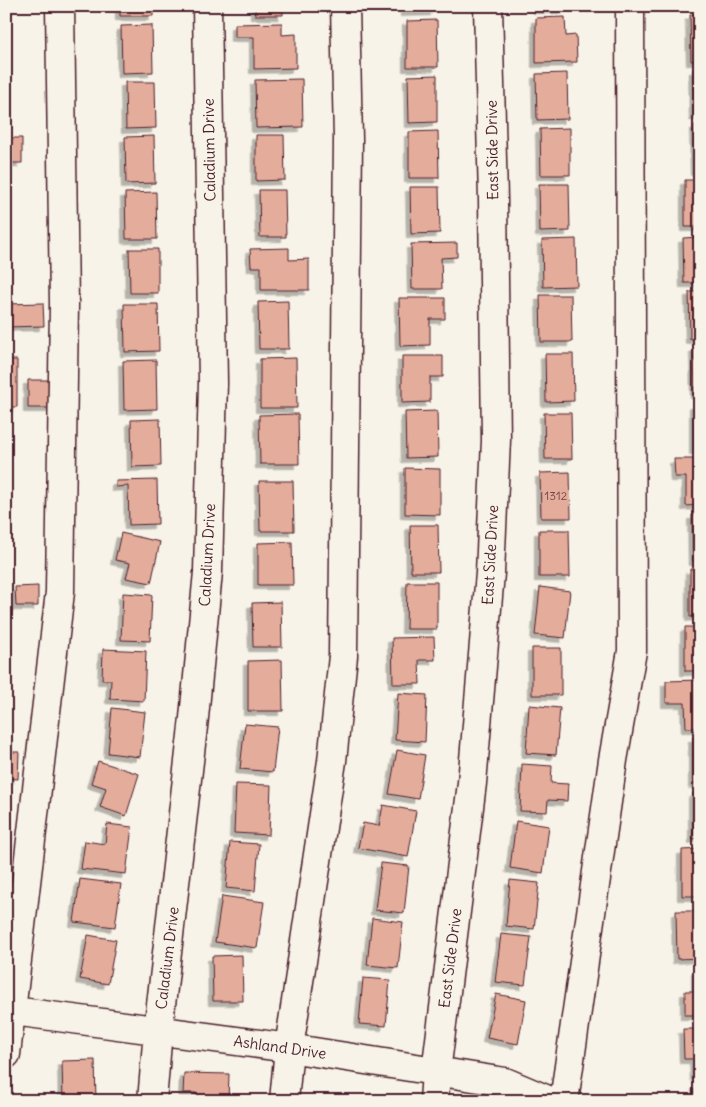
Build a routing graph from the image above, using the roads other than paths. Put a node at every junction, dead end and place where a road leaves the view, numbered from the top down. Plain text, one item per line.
1 (60, 6) edge
2 (207, 6) edge
3 (345, 6) edge
4 (488, 6) edge
5 (630, 6) edge
6 (9, 1011) edge
7 (158, 1031) junction
8 (289, 1048) junction
9 (6, 1054) edge
10 (436, 1072) junction
11 (152, 1101) edge
12 (284, 1101) edge
13 (434, 1101) edge
14 (550, 1101) edge
15 (564, 1101) edge

1 - 6 street
2 - 7 street, Caladium Drive
3 - 8 street
4 - 10 street, East Side Drive
5 - 15 street
6 - 7 street, Ashland Drive
6 - 9 street
7 - 8 street, Ashland Drive
7 - 11 street, Caladium Drive
8 - 10 street, Ashland Drive
8 - 12 street
10 - 13 street, East Side Drive
10 - 14 street, Ashland Drive

